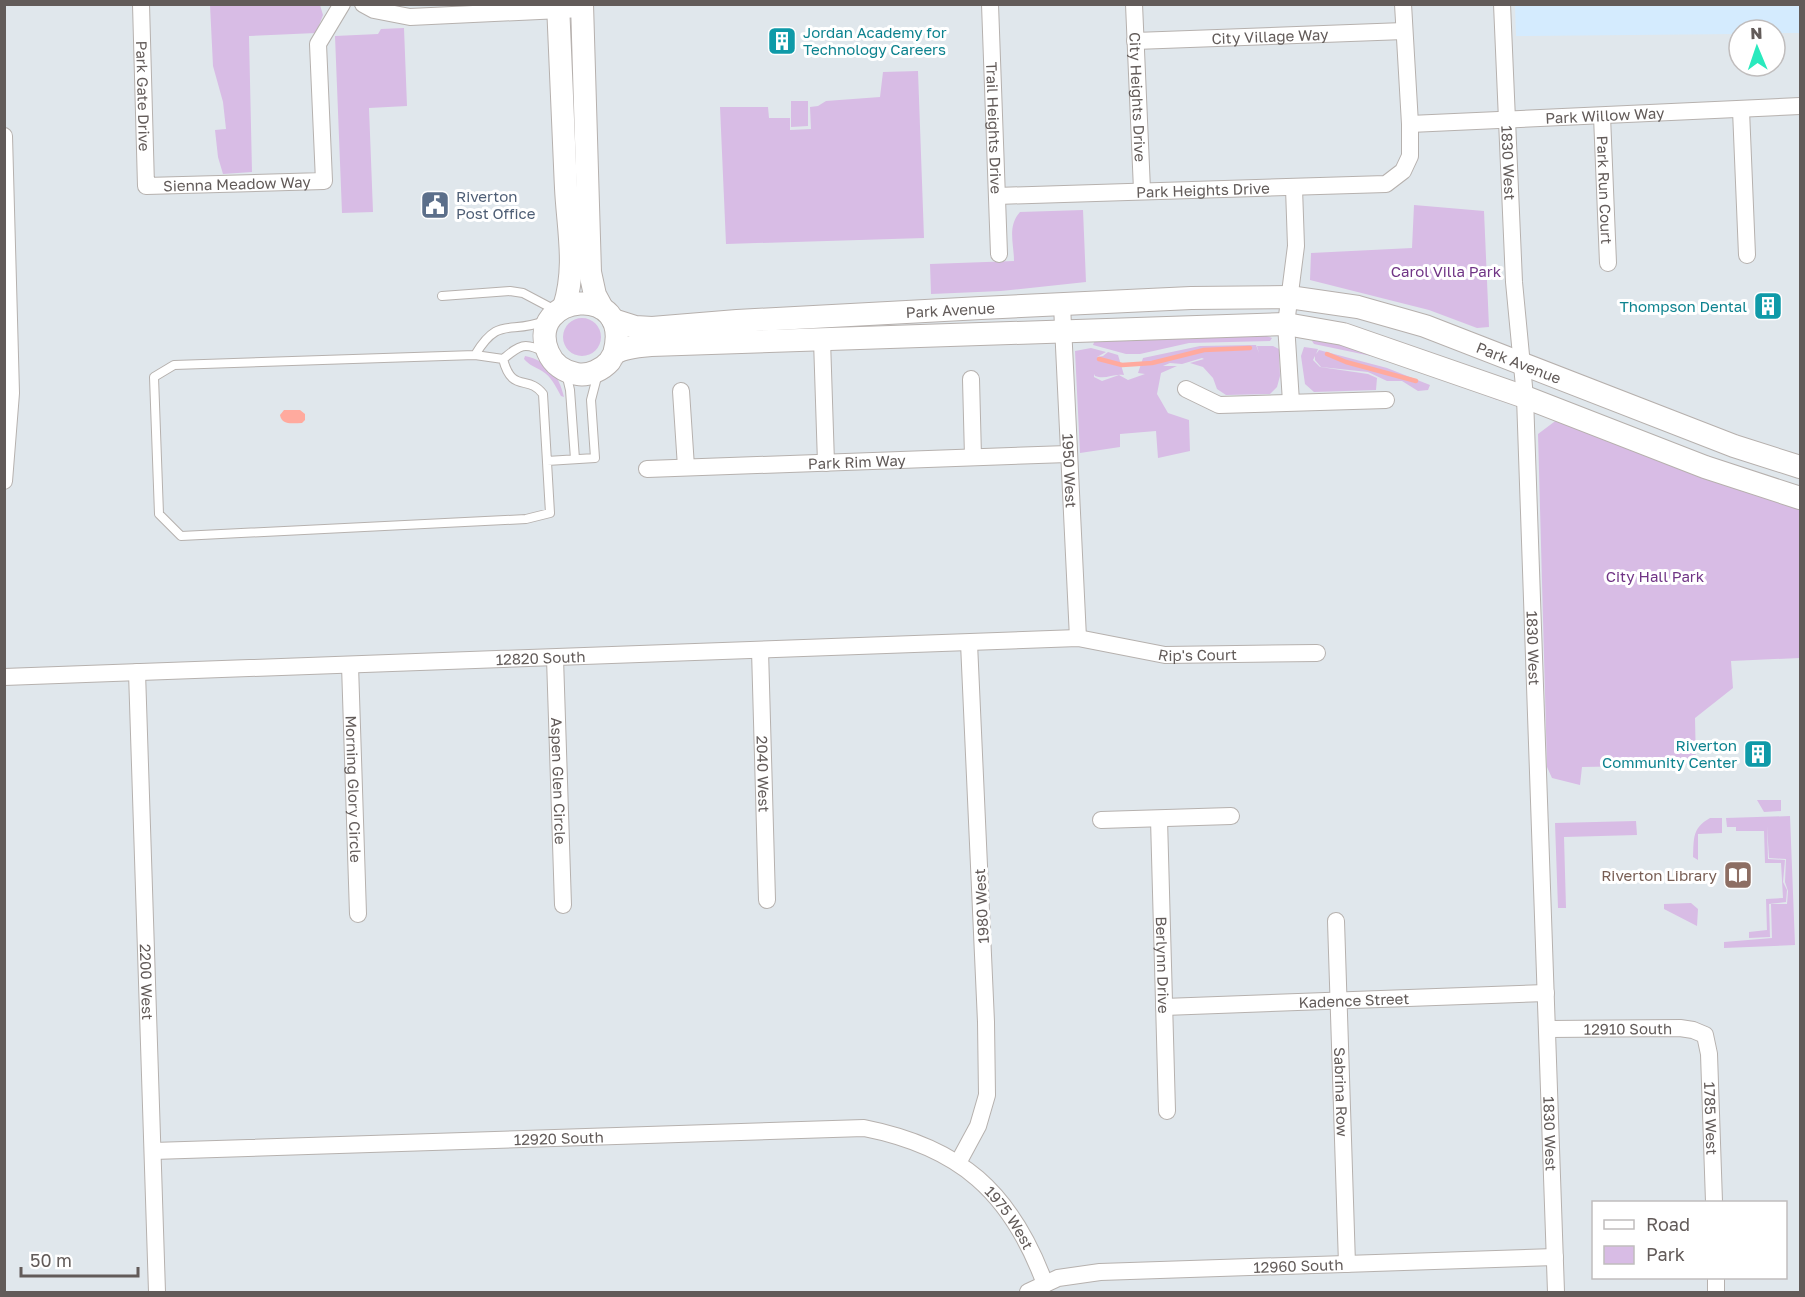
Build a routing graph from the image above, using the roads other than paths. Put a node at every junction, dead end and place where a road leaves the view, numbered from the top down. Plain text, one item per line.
1 (141, 4) edge
2 (342, 4) edge
3 (363, 4) edge
4 (990, 4) edge
5 (1134, 4) edge
6 (1403, 4) edge
7 (1502, 4) edge
8 (582, 7) edge
9 (558, 8) edge
10 (1404, 31) junction
11 (1135, 41) junction
12 (1800, 106) edge
13 (1741, 110) junction
14 (1602, 117) junction
15 (1506, 120) junction
16 (1410, 124) junction
17 (4, 136) edge
18 (146, 186) joint
19 (1294, 188) junction
20 (1142, 190) junction
21 (997, 196) junction
22 (999, 254) dead end
23 (1747, 255) dead end
24 (1608, 263) dead end
25 (442, 296) dead end
26 (1289, 297) junction
27 (1062, 305) junction
28 (557, 312) junction
29 (607, 314) junction
30 (1286, 324) junction
31 (1063, 332) junction
32 (822, 340) junction
33 (475, 355) junction
34 (503, 359) junction
35 (557, 362) junction
36 (607, 362) junction
37 (1523, 363) junction
38 (971, 379) dead end
39 (1186, 389) dead end
40 (681, 391) dead end
41 (1525, 398) junction
42 (1386, 400) dead end
43 (1292, 402) junction
44 (1068, 454) junction
45 (974, 458) junction
46 (575, 459) junction
47 (547, 461) junction
48 (826, 463) junction
49 (686, 467) junction
50 (1800, 467) edge
51 (647, 469) dead end
52 (4, 481) edge
53 (1800, 498) edge
54 (1078, 638) junction
55 (969, 643) junction
56 (760, 650) junction
57 (1317, 653) dead end
58 (555, 658) junction
59 (350, 665) junction
60 (137, 672) junction
61 (4, 677) edge
62 (1231, 816) dead end
63 (1158, 819) junction
64 (1101, 820) dead end
65 (767, 900) dead end
66 (563, 905) dead end
67 (358, 914) dead end
68 (1335, 921) dead end
69 (1546, 993) junction
70 (1338, 1001) junction
71 (1164, 1007) junction
72 (1548, 1029) junction
73 (1705, 1035) joint
74 (1167, 1111) dead end
75 (153, 1150) junction
76 (958, 1163) junction
77 (1714, 1201) edge
78 (1554, 1257) junction
79 (1347, 1264) junction
80 (1045, 1284) junction
81 (158, 1293) edge
82 (1028, 1293) edge
83 (1556, 1293) edge

1 - 18 street, Park Gate Drive
2 - 18 street, Sienna Meadow Way
3 - 9 street
4 - 21 street, Trail Heights Drive
5 - 11 street, City Heights Drive
6 - 10 street
7 - 15 street, 1830 West
8 - 9 street
8 - 29 street
9 - 28 street
10 - 11 street, City Village Way
10 - 16 street
11 - 20 street, City Heights Drive
12 - 13 street, Park Willow Way
13 - 14 street, Park Willow Way
13 - 23 street
14 - 15 street, Park Willow Way
14 - 24 street, Park Run Court
15 - 16 street, Park Willow Way
15 - 37 street, 1830 West
16 - 19 street, Park Heights Drive
17 - 52 street
19 - 20 street, Park Heights Drive
19 - 26 street
20 - 21 street, Park Heights Drive
21 - 22 street, Trail Heights Drive
25 - 28 lane
26 - 27 street, Park Avenue
26 - 30 street
26 - 37 street, Park Avenue
27 - 29 street, Park Avenue
27 - 31 street, 1950 West
28 - 29 street, Park Avenue
28 - 33 lane
28 - 35 street
29 - 36 street
30 - 31 street, Park Avenue
30 - 41 street, Park Avenue
30 - 43 street
31 - 32 street, Park Avenue
31 - 44 street, 1950 West
32 - 36 street, Park Avenue
32 - 48 street
33 - 34 lane
33 - 47 lane
34 - 35 lane
34 - 47 lane
35 - 36 street, Park Avenue
35 - 46 lane
36 - 46 lane
37 - 41 street, 1830 West
37 - 50 street, Park Avenue
38 - 45 street
39 - 43 street
40 - 49 street
41 - 53 street, Park Avenue
41 - 69 street, 1830 West
42 - 43 street
44 - 45 street, Park Rim Way
44 - 54 street, 1950 West
45 - 48 street, Park Rim Way
46 - 47 lane
48 - 49 street, Park Rim Way
49 - 51 street, Park Rim Way
54 - 55 street, 12820 South
54 - 57 street, Rip's Court
55 - 56 street, 12820 South
55 - 76 street, 1980 West
56 - 58 street, 12820 South
56 - 65 street, 2040 West
58 - 59 street, 12820 South
58 - 66 street, Aspen Glen Circle
59 - 60 street, 12820 South
59 - 67 street, Morning Glory Circle
60 - 61 street, 12820 South
60 - 75 street, 2200 West
62 - 63 street
63 - 64 street
63 - 71 street, Berlynn Drive
68 - 70 street, Sabrina Row
69 - 70 street, Kadence Street
69 - 72 street, 1830 West
70 - 71 street, Kadence Street
70 - 79 street, Sabrina Row
71 - 74 street, Berlynn Drive
72 - 73 street, 12910 South
72 - 78 street, 1830 West
73 - 77 street, 1785 West
75 - 76 street, 12920 South
75 - 81 street, 2200 West
76 - 80 street, 1975 West
78 - 79 street, 12960 South
78 - 83 street, 1830 West
79 - 80 street, 12960 South
80 - 82 street, 12960 South

